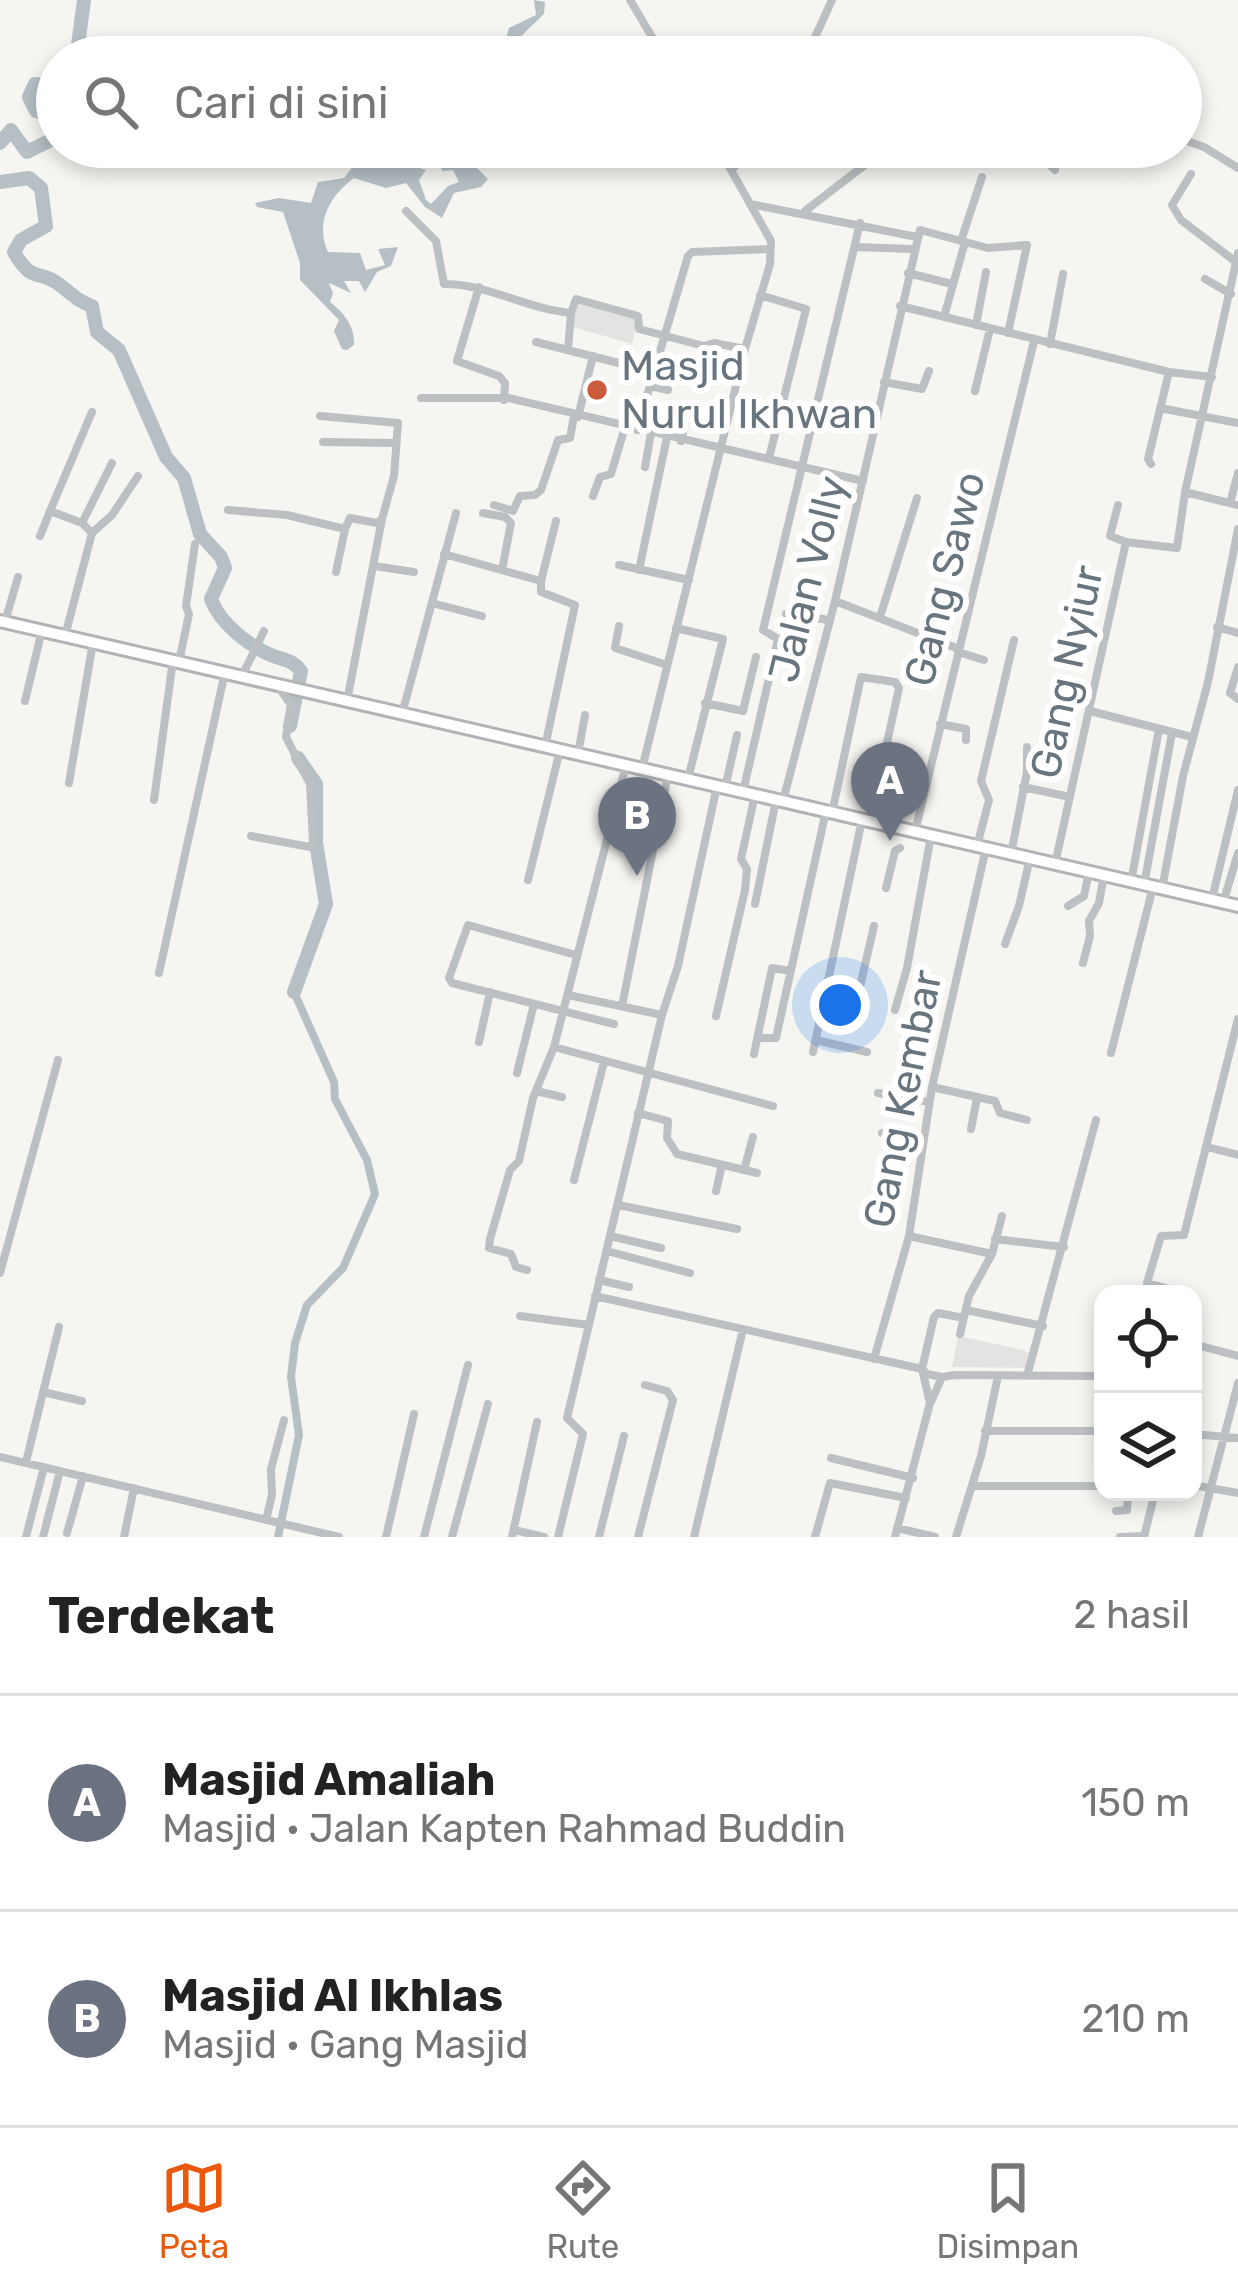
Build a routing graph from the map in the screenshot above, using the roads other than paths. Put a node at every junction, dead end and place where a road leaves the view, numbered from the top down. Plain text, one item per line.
1 (630, 0) edge
2 (832, 0) edge
3 (651, 36) edge
4 (816, 36) edge
5 (1202, 146) edge
6 (732, 168) edge
7 (861, 168) edge
8 (1238, 168) edge
9 (730, 170) joint
10 (1191, 173) dead end
11 (982, 177) dead end
12 (748, 204) junction
13 (406, 211) dead end
14 (804, 212) junction
15 (860, 223) junction
16 (918, 233) junction
17 (963, 241) junction
18 (855, 247) junction
19 (770, 249) junction
20 (913, 249) junction
21 (1237, 258) edge
22 (986, 272) dead end
23 (908, 273) junction
24 (1064, 274) dead end
25 (1205, 279) dead end
26 (952, 284) junction
27 (479, 287) junction
28 (1231, 294) junction
29 (760, 295) junction
30 (900, 306) junction
31 (1233, 308) edge
32 (571, 313) junction
33 (944, 317) junction
34 (976, 326) junction
35 (990, 329) junction
36 (1008, 333) junction
37 (665, 336) junction
38 (1034, 340) junction
39 (536, 342) dead end
40 (1050, 344) junction
41 (745, 349) junction
42 (568, 350) junction
43 (593, 356) junction
44 (929, 371) dead end
45 (654, 372) junction
46 (1169, 372) junction
47 (1212, 377) junction
48 (884, 382) junction
49 (650, 386) junction
50 (668, 390) dead end
51 (976, 391) dead end
52 (424, 397) dead end
53 (510, 399) junction
54 (1160, 407) junction
55 (92, 412) dead end
56 (320, 416) dead end
57 (1203, 416) junction
58 (576, 417) junction
59 (779, 417) junction
60 (686, 419) dead end
61 (1238, 423) edge
62 (813, 425) junction
63 (625, 427) junction
64 (637, 430) junction
65 (651, 434) junction
66 (667, 437) junction
67 (681, 441) junction
68 (323, 442) dead end
69 (395, 442) junction
70 (720, 450) junction
71 (769, 458) junction
72 (112, 463) dead end
73 (1150, 464) dead end
74 (645, 467) dead end
75 (804, 467) junction
76 (1238, 473) edge
77 (138, 476) dead end
78 (863, 481) junction
79 (1185, 492) junction
80 (593, 496) dead end
81 (916, 498) dead end
82 (1234, 504) edge
83 (494, 505) dead end
84 (1118, 505) dead end
85 (228, 510) dead end
86 (50, 511) junction
87 (455, 513) dead end
88 (483, 513) dead end
89 (382, 519) junction
90 (556, 521) dead end
91 (82, 523) junction
92 (345, 529) junction
93 (1238, 530) edge
94 (92, 533) junction
95 (40, 536) dead end
96 (1126, 542) junction
97 (195, 544) dead end
98 (444, 554) junction
99 (619, 565) dead end
100 (374, 566) junction
101 (502, 570) junction
102 (639, 570) junction
103 (336, 572) dead end
104 (414, 572) dead end
105 (18, 577) dead end
106 (689, 580) junction
107 (541, 581) junction
108 (835, 601) junction
109 (431, 603) junction
110 (786, 614) dead end
111 (482, 616) dead end
112 (880, 617) junction
113 (830, 620) junction
114 (2, 621) edge
115 (619, 626) dead end
116 (676, 626) junction
117 (1216, 627) junction
118 (42, 630) junction
119 (264, 631) dead end
120 (1238, 633) edge
121 (65, 636) junction
122 (1013, 640) dead end
123 (93, 642) junction
124 (959, 650) junction
125 (756, 657) dead end
126 (984, 660) dead end
127 (176, 661) junction
128 (667, 665) junction
129 (1238, 668) edge
130 (225, 672) junction
131 (242, 676) junction
132 (278, 685) junction
133 (1238, 699) edge
134 (25, 701) dead end
135 (347, 701) junction
136 (705, 703) junction
137 (1090, 711) junction
138 (403, 714) junction
139 (585, 715) dead end
140 (940, 724) junction
141 (1159, 729) junction
142 (1172, 733) junction
143 (736, 735) dead end
144 (1192, 737) junction
145 (966, 740) dead end
146 (545, 746) junction
147 (1027, 747) dead end
148 (560, 750) junction
149 (578, 754) junction
150 (626, 765) junction
151 (642, 769) junction
152 (668, 775) junction
153 (688, 779) junction
154 (69, 783) dead end
155 (721, 787) junction
156 (1024, 787) junction
157 (1238, 790) edge
158 (749, 794) junction
159 (1070, 797) junction
160 (154, 800) dead end
161 (780, 801) junction
162 (829, 812) junction
163 (862, 820) junction
164 (890, 826) junction
165 (909, 833) junction
166 (251, 836) dead end
167 (932, 836) junction
168 (982, 847) junction
169 (900, 848) dead end
170 (1238, 853) edge
171 (1011, 854) junction
172 (1030, 858) junction
173 (1055, 864) junction
174 (1089, 872) junction
175 (1104, 875) junction
176 (528, 880) dead end
177 (1148, 886) junction
178 (886, 888) dead end
179 (1218, 902) junction
180 (755, 904) dead end
181 (1068, 905) dead end
182 (1238, 906) edge
183 (874, 926) dead end
184 (1005, 944) dead end
185 (576, 955) junction
186 (1083, 963) dead end
187 (791, 971) junction
188 (159, 973) dead end
189 (828, 986) junction
190 (490, 992) junction
191 (568, 995) junction
192 (535, 1004) junction
193 (622, 1006) junction
194 (824, 1006) junction
195 (895, 1010) dead end
196 (564, 1012) junction
197 (662, 1015) junction
198 (862, 1015) dead end
199 (716, 1016) dead end
200 (1238, 1019) edge
201 (614, 1024) dead end
202 (757, 1037) junction
203 (816, 1040) junction
204 (479, 1042) dead end
205 (554, 1047) junction
206 (813, 1052) dead end
207 (867, 1052) dead end
208 (754, 1054) dead end
209 (1111, 1054) dead end
210 (58, 1060) dead end
211 (604, 1061) junction
212 (518, 1072) dead end
213 (647, 1075) junction
214 (932, 1087) junction
215 (536, 1091) junction
216 (878, 1093) dead end
217 (562, 1097) dead end
218 (977, 1098) junction
219 (928, 1102) junction
220 (773, 1106) dead end
221 (638, 1113) junction
222 (1027, 1120) dead end
223 (1096, 1120) dead end
224 (970, 1130) dead end
225 (882, 1132) dead end
226 (752, 1137) dead end
227 (923, 1140) junction
228 (1207, 1147) junction
229 (1238, 1155) edge
230 (722, 1165) junction
231 (744, 1170) junction
232 (758, 1173) dead end
233 (574, 1180) dead end
234 (716, 1191) dead end
235 (618, 1205) junction
236 (1002, 1216) dead end
237 (736, 1228) dead end
238 (610, 1236) junction
239 (909, 1236) junction
240 (995, 1239) junction
241 (1064, 1247) junction
242 (662, 1248) dead end
243 (607, 1251) junction
244 (992, 1254) junction
245 (527, 1270) dead end
246 (0, 1273) edge
247 (690, 1273) dead end
248 (599, 1280) junction
249 (1147, 1283) joint
250 (1154, 1285) edge
251 (629, 1287) dead end
252 (595, 1296) junction
253 (965, 1314) junction
254 (520, 1316) dead end
255 (589, 1324) junction
256 (1043, 1326) junction
257 (59, 1328) dead end
258 (742, 1329) junction
259 (960, 1334) dead end
260 (1202, 1346) edge
261 (1238, 1356) edge
262 (874, 1359) junction
263 (468, 1365) dead end
264 (922, 1369) junction
265 (998, 1376) junction
266 (1028, 1376) junction
267 (1094, 1376) edge
268 (942, 1377) junction
269 (1238, 1383) edge
270 (644, 1385) dead end
271 (43, 1392) junction
272 (82, 1401) dead end
273 (930, 1403) junction
274 (488, 1404) dead end
275 (414, 1414) dead end
276 (284, 1420) dead end
277 (538, 1422) dead end
278 (985, 1431) junction
279 (1094, 1432) edge
280 (1202, 1435) edge
281 (624, 1436) dead end
282 (1238, 1438) edge
283 (1224, 1439) junction
284 (0, 1457) edge
285 (831, 1458) dead end
286 (26, 1462) junction
287 (44, 1467) junction
288 (60, 1471) junction
289 (83, 1476) junction
290 (913, 1478) junction
291 (972, 1486) junction
292 (1094, 1486) edge
293 (1202, 1487) edge
294 (134, 1488) junction
295 (1211, 1489) junction
296 (1238, 1493) edge
297 (906, 1498) junction
298 (1128, 1501) edge
299 (1154, 1501) edge
300 (1116, 1510) dead end
301 (268, 1520) junction
302 (67, 1533) dead end
303 (896, 1533) edge
304 (513, 1534) edge
305 (916, 1535) edge
306 (1144, 1536) edge
307 (26, 1537) edge
308 (44, 1537) edge
309 (124, 1537) edge
310 (339, 1537) edge
311 (386, 1537) edge
312 (424, 1537) edge
313 (452, 1537) edge
314 (544, 1537) edge
315 (558, 1537) edge
316 (599, 1537) edge
317 (638, 1537) edge
318 (694, 1537) edge
319 (815, 1537) edge
320 (935, 1537) edge
321 (956, 1537) edge
322 (1120, 1537) edge
323 (1198, 1537) edge

1 - 3 street
2 - 4 street
5 - 8 street
6 - 9 street
7 - 14 street
9 - 12 street
10 - 21 street
11 - 17 street
12 - 14 street
12 - 19 street
13 - 27 street
14 - 15 street
15 - 16 street
15 - 18 street
16 - 17 street
16 - 20 street, Jalan Volly
17 - 26 street
17 - 36 street
18 - 20 street
18 - 62 street
19 - 29 street
19 - 37 street
20 - 23 street, Jalan Volly
21 - 28 street
22 - 34 street
23 - 26 street
23 - 30 street, Jalan Volly
24 - 40 street
25 - 28 street
26 - 33 street
27 - 32 street
27 - 53 street
28 - 31 street
29 - 41 street
29 - 59 street
30 - 33 street
30 - 48 street, Jalan Volly
31 - 47 street
32 - 37 street
32 - 42 street
33 - 34 street
34 - 35 street
35 - 36 street
35 - 51 street
36 - 38 street
37 - 41 street
37 - 45 street
38 - 40 street
38 - 124 street, Gang Sawo
39 - 42 street
40 - 46 street
41 - 70 street
42 - 43 street
43 - 45 street
43 - 58 street
44 - 48 street
45 - 49 street
46 - 47 street
46 - 54 street
47 - 57 street
48 - 78 street, Jalan Volly
49 - 50 street
49 - 64 street
52 - 53 street
53 - 58 street
54 - 57 street
54 - 73 street
55 - 86 street
56 - 69 street
57 - 61 street
57 - 79 street
58 - 63 street
58 - 83 street
59 - 62 street
59 - 71 street
60 - 67 street
62 - 75 street
63 - 64 street
63 - 80 street
64 - 65 street
65 - 66 street
65 - 74 street
66 - 67 street
66 - 102 street
67 - 70 street
68 - 69 street
69 - 89 street
70 - 71 street
70 - 106 street
71 - 75 street
72 - 91 street
75 - 78 street
75 - 158 street
76 - 82 street
77 - 94 street
78 - 108 street, Jalan Volly
79 - 82 street
79 - 96 street
81 - 112 street
84 - 96 street, Gang Nyiur
85 - 92 street
86 - 91 street
86 - 95 street
87 - 98 street
88 - 101 street
89 - 92 street
89 - 100 street
90 - 107 street
91 - 94 street
92 - 103 street
93 - 117 street
94 - 121 street
96 - 137 street, Gang Nyiur
97 - 127 street
98 - 101 street
98 - 109 street
99 - 102 street
100 - 104 street
100 - 135 street
101 - 107 street
102 - 106 street
105 - 114 street
106 - 116 street
107 - 146 street
108 - 112 street
108 - 113 street, Jalan Volly
109 - 111 street
109 - 138 street
110 - 113 street
112 - 124 street
113 - 161 street, Jalan Volly
114 - 118 main road
115 - 128 street
116 - 128 street
116 - 136 street
117 - 120 street
117 - 144 street
118 - 121 main road
118 - 134 street
119 - 131 street
121 - 123 main road
122 - 168 street, Gang Kembar
123 - 127 main road
123 - 154 street
124 - 126 street
124 - 140 street, Gang Sawo
125 - 136 street
127 - 130 main road
127 - 160 street
128 - 151 street
129 - 133 street
130 - 131 main road
130 - 188 street
131 - 132 main road
132 - 135 main road
132 - 166 street
135 - 138 main road
136 - 153 street
137 - 141 street
137 - 159 street, Gang Nyiur
138 - 146 main road
139 - 149 street
140 - 145 street
140 - 165 street, Gang Sawo
141 - 142 street
141 - 177 street
142 - 144 street
142 - 177 street
143 - 155 street
144 - 177 street
146 - 148 main road
147 - 156 street
148 - 149 main road
148 - 176 street
149 - 150 main road
150 - 151 main road
150 - 185 street
151 - 152 main road
152 - 153 main road
152 - 193 street
153 - 155 main road
155 - 158 main road
155 - 197 street
156 - 159 street
156 - 171 street
157 - 179 street
158 - 161 main road
158 - 199 street
159 - 173 street, Gang Nyiur
161 - 162 main road
161 - 180 street, Jalan Volly
162 - 163 main road
162 - 164 street
162 - 187 street
163 - 164 main road
163 - 189 street
164 - 165 main road
165 - 167 main road
167 - 168 main road
167 - 195 street
168 - 171 main road
168 - 214 street, Gang Kembar
169 - 178 street
170 - 179 street
171 - 172 main road
172 - 173 main road
172 - 184 street
173 - 174 main road
174 - 175 main road
174 - 181 street
175 - 177 main road
175 - 186 street
177 - 179 main road
177 - 209 street
179 - 182 main road
183 - 189 street
185 - 190 street
185 - 191 street
187 - 202 street
187 - 202 street
189 - 194 street
190 - 192 street
190 - 204 street
191 - 193 street
191 - 196 street
192 - 196 street
192 - 212 street
193 - 197 street
194 - 198 street
194 - 203 street
196 - 201 street
196 - 205 street
197 - 213 street
200 - 228 street
202 - 208 street
203 - 206 street
203 - 207 street
205 - 211 street
205 - 215 street
210 - 246 street
211 - 213 street
211 - 233 street
213 - 220 street
213 - 221 street
214 - 218 street
214 - 219 street, Gang Kembar
215 - 217 street
215 - 245 street
216 - 219 street
218 - 222 street
218 - 224 street
219 - 227 street, Gang Kembar
221 - 230 street
221 - 235 street
223 - 241 street
225 - 227 street
226 - 231 street
227 - 239 street, Gang Kembar
228 - 229 street
228 - 249 street
230 - 231 street
230 - 234 street
231 - 232 street
235 - 237 street
235 - 238 street
236 - 240 street
238 - 242 street
238 - 243 street
239 - 244 street
239 - 262 street, Gang Kembar
240 - 241 street
240 - 244 street
241 - 256 street
243 - 247 street
243 - 248 street
244 - 253 street
248 - 251 street
248 - 252 street
249 - 250 street
252 - 255 street
252 - 258 street
253 - 256 street
253 - 259 street
253 - 264 street
254 - 255 street
255 - 315 street
256 - 266 street
257 - 271 street
258 - 262 street
258 - 318 street
260 - 261 street
262 - 264 street
263 - 312 street
264 - 268 street
264 - 273 street
265 - 266 street
265 - 268 street
265 - 278 street
266 - 267 street
268 - 273 street
269 - 283 street
270 - 317 street
271 - 272 street
271 - 286 street
273 - 290 street
274 - 313 street
275 - 311 street
276 - 301 street
277 - 304 street
278 - 279 street
278 - 291 street
280 - 283 street
281 - 316 street
282 - 283 street
283 - 295 street
284 - 286 street
285 - 290 street
286 - 287 street
287 - 288 street
287 - 307 street
288 - 289 street
288 - 308 street
289 - 294 street
289 - 302 street
290 - 297 street
291 - 292 street
291 - 321 street
293 - 295 street
294 - 301 street
294 - 309 street
295 - 296 street
295 - 323 street
297 - 303 street
297 - 319 street
298 - 300 street
299 - 306 street
301 - 310 street
303 - 305 street
304 - 314 street
305 - 320 street
306 - 322 street

